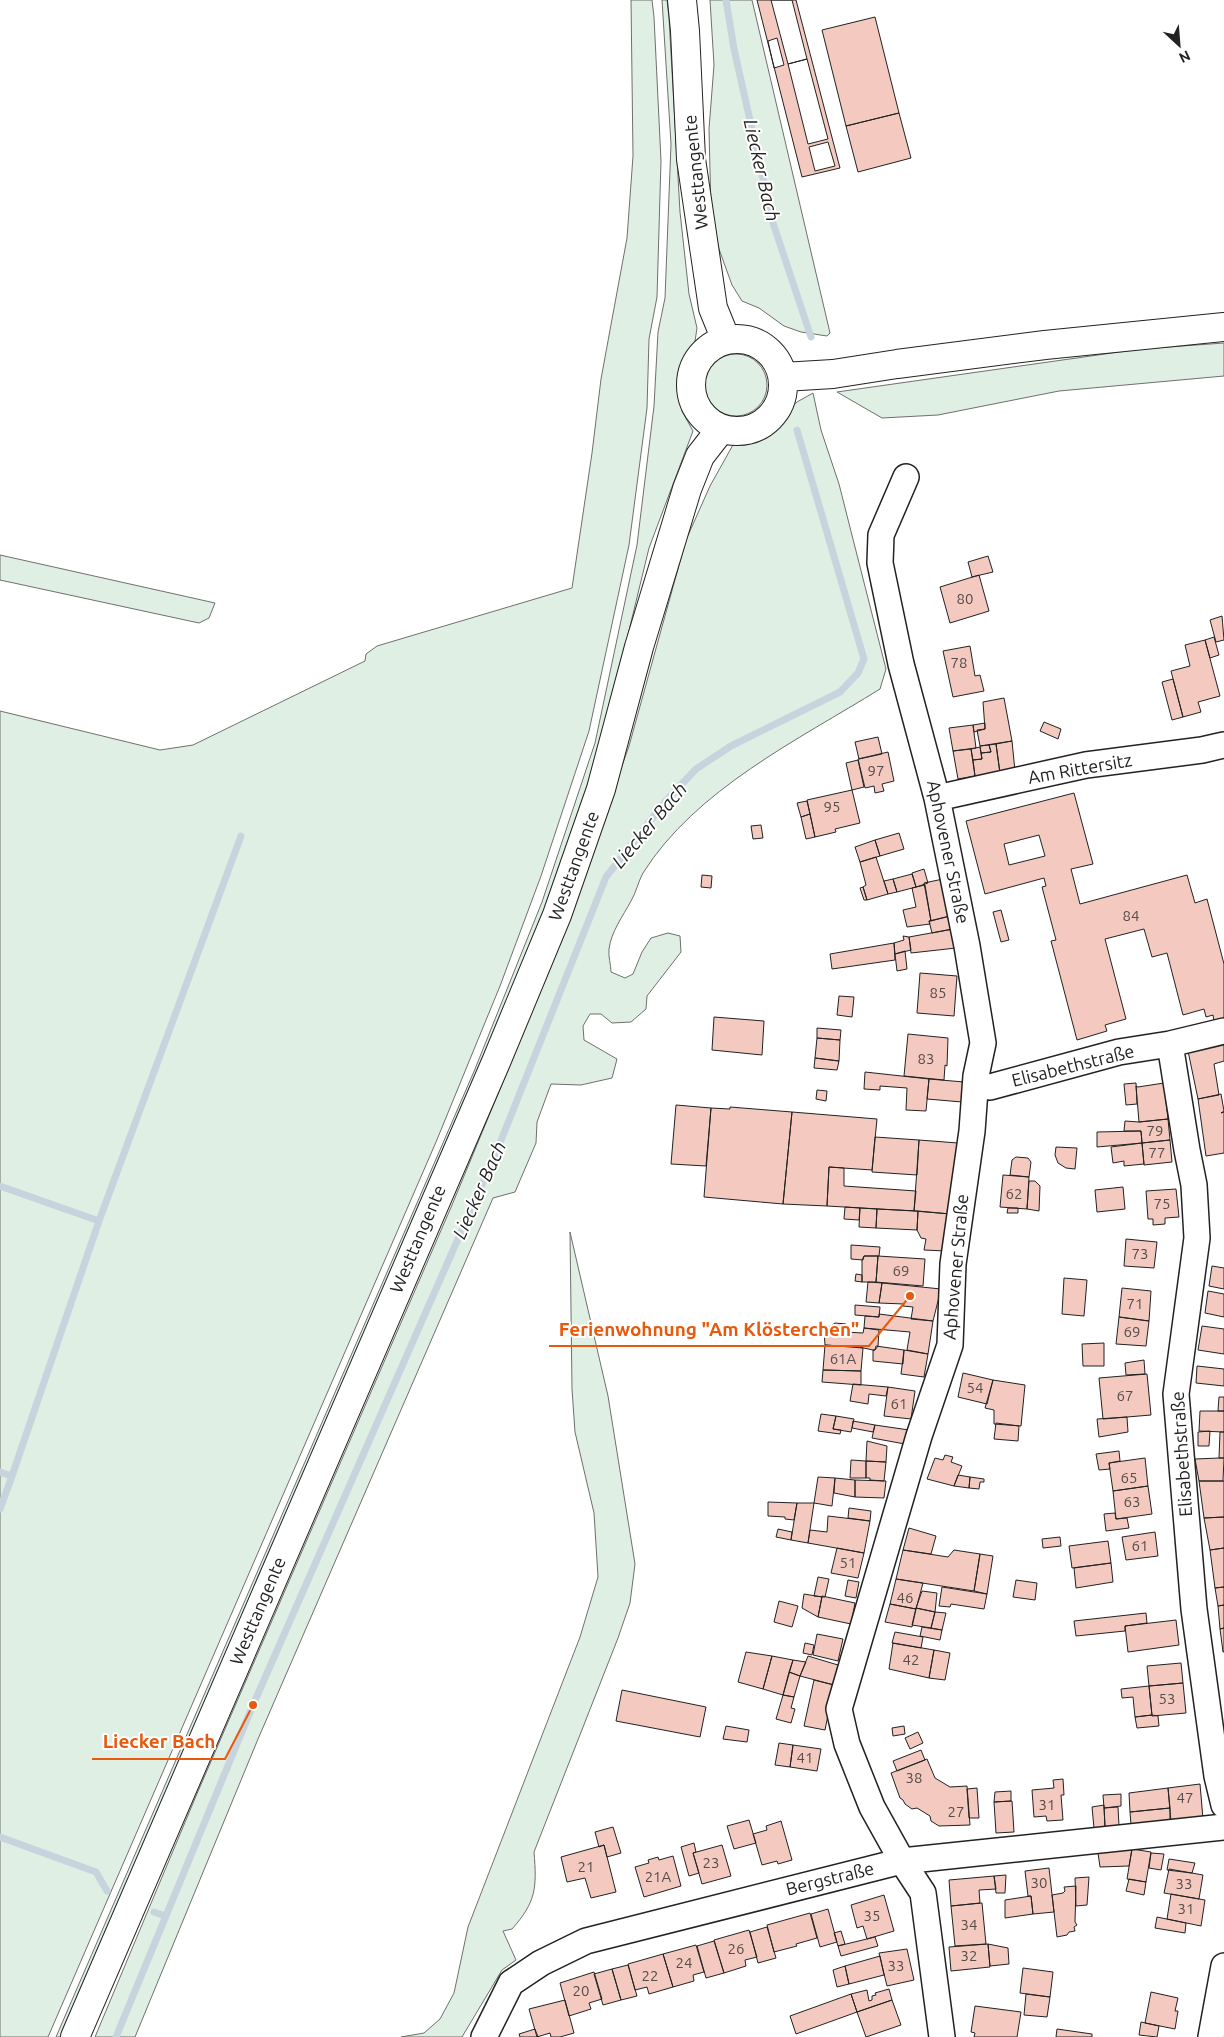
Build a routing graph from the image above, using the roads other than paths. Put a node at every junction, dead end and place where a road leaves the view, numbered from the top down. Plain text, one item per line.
1 (682, 0) edge
2 (1224, 327) edge
3 (726, 340) junction
4 (783, 377) junction
5 (721, 429) junction
6 (906, 477) dead end
7 (1224, 745) edge
8 (937, 798) junction
9 (1224, 1031) edge
10 (1170, 1044) junction
11 (976, 1085) junction
12 (1224, 1805) edge
13 (1224, 1826) edge
14 (902, 1861) junction
15 (1224, 1966) edge
16 (75, 2037) edge
17 (484, 2037) edge
18 (942, 2037) edge
19 (1211, 2037) edge

1 - 3 main road, Westtangente
2 - 4 main road
3 - 4 main road
3 - 5 main road
4 - 5 main road
5 - 16 main road, Westtangente
6 - 8 street, Aphovener Straße
7 - 8 street, Am Rittersitz
8 - 11 street, Aphovener Straße
9 - 10 street, Elisabethstraße
10 - 11 street, Elisabethstraße
10 - 12 street, Elisabethstraße
11 - 14 street, Aphovener Straße
13 - 14 street, Bergstraße
14 - 17 street, Bergstraße
14 - 18 street, Aphovener Straße
15 - 19 street

